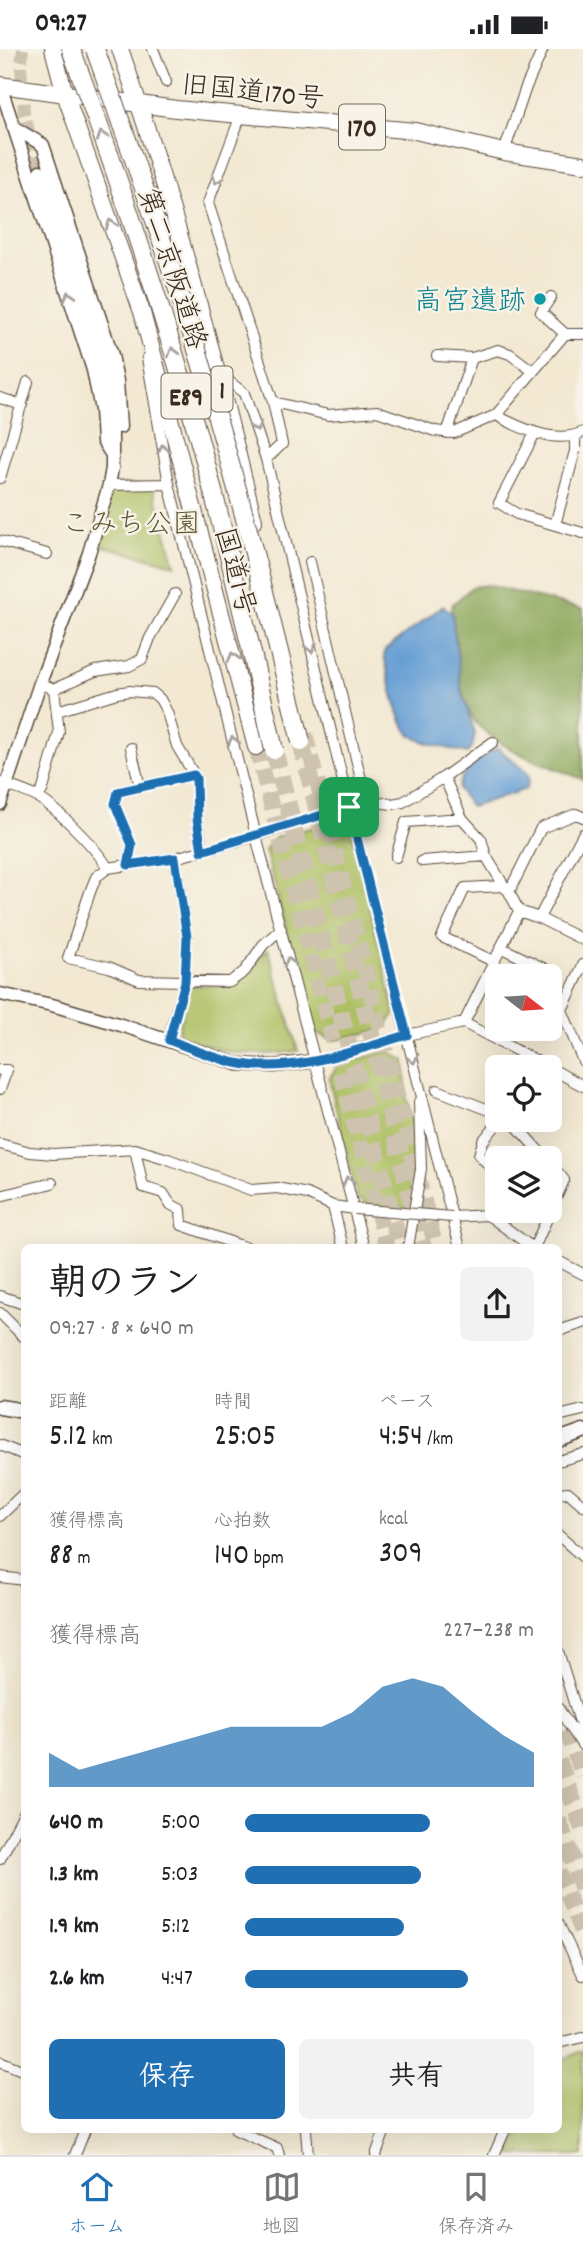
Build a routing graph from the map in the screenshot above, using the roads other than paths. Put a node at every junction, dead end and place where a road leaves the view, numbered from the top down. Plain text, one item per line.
1 (53, 49) edge
2 (71, 49) edge
3 (95, 49) edge
4 (120, 49) edge
5 (153, 49) edge
6 (543, 49) edge
7 (166, 82) dead end
8 (0, 85) edge
9 (65, 94) junction
10 (139, 104) junction
11 (241, 115) junction
12 (13, 127) junction
13 (504, 152) junction
14 (583, 164) edge
15 (40, 171) tunnel mouth
16 (551, 297) dead end
17 (142, 311) junction
18 (565, 334) junction
19 (583, 334) edge
20 (437, 356) dead end
21 (472, 358) junction
22 (533, 370) junction
23 (219, 374) junction
24 (28, 383) dead end
25 (0, 398) edge
26 (272, 402) junction
27 (22, 405) junction
28 (496, 415) junction
29 (447, 433) junction
30 (535, 433) junction
31 (579, 434) edge
32 (4, 452) edge
33 (112, 456) junction
34 (266, 459) junction
35 (0, 478) edge
36 (169, 484) junction
37 (109, 485) junction
38 (555, 525) junction
39 (583, 533) edge
40 (0, 541) edge
41 (47, 554) dead end
42 (310, 562) dead end
43 (175, 594) dead end
44 (40, 683) junction
45 (54, 689) junction
46 (57, 711) junction
47 (303, 738) joint
48 (493, 742) dead end
49 (256, 747) tunnel mouth
50 (131, 748) dead end
51 (274, 750) tunnel mouth
52 (194, 775) junction
53 (444, 777) junction
54 (3, 784) edge
55 (140, 787) junction
56 (38, 797) junction
57 (366, 801) junction
58 (0, 804) edge
59 (349, 807) junction
60 (583, 817) edge
61 (461, 818) junction
62 (583, 834) edge
63 (256, 836) junction
64 (202, 851) junction
65 (486, 856) junction
66 (396, 857) dead end
67 (175, 858) junction
68 (422, 861) dead end
69 (128, 865) junction
70 (108, 868) junction
71 (506, 889) junction
72 (519, 911) junction
73 (539, 918) junction
74 (281, 929) junction
75 (583, 940) edge
76 (502, 948) junction
77 (495, 962) junction
78 (535, 964) edge
79 (583, 965) edge
80 (185, 982) junction
81 (0, 994) edge
82 (562, 1010) joint
83 (464, 1023) junction
84 (407, 1035) junction
85 (169, 1040) junction
86 (524, 1055) edge
87 (316, 1061) junction
88 (583, 1061) edge
89 (0, 1070) edge
90 (562, 1075) edge
91 (583, 1086) edge
92 (419, 1087) junction
93 (0, 1089) edge
94 (437, 1090) dead end
95 (485, 1108) edge
96 (490, 1132) edge
97 (522, 1132) edge
98 (0, 1144) edge
99 (535, 1146) edge
100 (135, 1149) junction
101 (485, 1161) edge
102 (52, 1183) dead end
103 (0, 1196) edge
104 (333, 1206) junction
105 (355, 1209) junction
106 (485, 1215) edge
107 (452, 1217) junction
108 (507, 1223) edge
109 (545, 1223) edge
110 (236, 1244) edge
111 (341, 1244) edge
112 (363, 1244) edge
113 (409, 1244) edge
114 (459, 1244) edge
115 (530, 1244) edge
116 (536, 1244) edge
117 (562, 1263) edge
118 (583, 1274) edge
119 (0, 1296) edge
120 (21, 1303) edge
121 (0, 1313) edge
122 (583, 1323) edge
123 (562, 1330) edge
124 (21, 1334) edge
125 (0, 1407) edge
126 (21, 1410) edge
127 (583, 1410) edge
128 (562, 1415) edge
129 (583, 1431) edge
130 (562, 1439) edge
131 (0, 1445) edge
132 (21, 1454) edge
133 (583, 1454) edge
134 (562, 1460) edge
135 (562, 1493) edge
136 (21, 1496) edge
137 (583, 1504) edge
138 (0, 1516) edge
139 (562, 1539) edge
140 (583, 1557) edge
141 (0, 1577) edge
142 (21, 1580) edge
143 (562, 1664) edge
144 (562, 1714) edge
145 (583, 1732) edge
146 (583, 1746) edge
147 (21, 1819) edge
148 (0, 1859) edge
149 (562, 1930) edge
150 (579, 1958) edge
151 (583, 1975) edge
152 (583, 2037) edge
153 (562, 2042) edge
154 (0, 2061) edge
155 (21, 2070) edge
156 (84, 2133) edge
157 (243, 2133) edge
158 (306, 2133) edge
159 (384, 2133) edge
160 (504, 2133) edge
161 (75, 2155) edge
162 (279, 2155) edge
163 (308, 2155) edge
164 (376, 2155) edge
165 (494, 2155) edge

1 - 9 highway, 国道1号 / 1
51 -> 2 highway, 第二京阪道路 / E89, bridge
3 - 47 highway, 第二京阪道路 / E89, bridge
4 - 10 highway, 国道1号 / 1
5 - 7 street
6 - 13 street
8 - 9 highway, 旧国道170号 / 170
8 - 12 street
9 - 10 highway, 旧国道170号 / 170
17 -> 9 highway, 国道1号 / 1
10 - 11 highway, 旧国道170号 / 170
10 - 23 highway, 国道1号 / 1
11 - 13 highway, 旧国道170号 / 170
11 -> 26 street
33 -> 12 street
12 - 33 street
13 - 14 highway, 旧国道170号 / 170
15 - 33 street
16 - 18 street
36 -> 17 street
49 -> 17 highway, 国道1号 / 1
18 - 19 street
18 - 22 street
20 - 21 street
21 - 22 street
21 - 29 street
22 - 28 street
23 -> 34 street
23 - 47 highway, 国道1号 / 1
24 - 27 street
25 - 27 street
26 - 29 street
26 - 34 street
27 - 32 street
28 - 29 street
28 - 30 street
30 - 31 street
30 - 38 street
31 - 38 street
32 - 35 street
33 - 37 street
34 -> 59 street
36 - 37 street
63 -> 36 street
37 - 44 street
38 - 39 street
40 - 41 street
42 - 57 street
43 - 45 street
44 - 45 street
44 - 54 street
45 - 46 street
46 - 52 street
46 - 56 street
48 - 53 street
50 - 55 street
52 - 55 street
52 - 64 street
53 - 57 street
53 - 61 street
54 - 56 street
54 - 58 street
55 - 69 street
56 - 70 street
57 - 59 street
59 - 63 street
59 - 84 street
60 - 71 street
61 - 65 street
61 - 66 street
62 - 73 street
63 - 64 street
63 - 74 street
64 - 67 street
65 - 68 street
65 - 71 street
67 - 69 street
67 - 80 street
69 - 70 street
70 - 80 street
71 - 72 street
71 - 77 street
72 - 73 street
72 - 76 street
73 - 75 street
74 - 80 street
87 -> 74 street
76 - 77 street
76 - 78 street
77 - 83 street
79 - 82 street
80 - 85 street
81 - 85 street
82 - 88 street
83 - 84 street
83 - 86 street
84 - 87 street
84 -> 92 street
85 - 87 street
105 -> 87 street
89 - 93 street
90 - 91 street
92 - 107 street
92 - 113 street
94 - 95 street
96 - 101 street
97 - 99 street
98 - 100 street
100 - 104 street
100 - 110 street
102 - 103 street
104 - 105 street
104 - 111 street
105 - 107 street, bridge
105 - 112 street
106 - 107 street
107 - 114 street
108 - 115 street
109 - 116 street
117 - 118 street
119 - 120 street
121 - 124 street
122 - 123 street
125 - 126 main road
127 - 128 street
129 - 130 main road
131 - 132 street
133 - 134 street
135 - 137 street
136 - 138 street
139 - 140 street
141 - 142 street
143 - 145 street
144 - 146 street
147 - 148 street
149 - 150 street
150 - 151 street
152 - 153 street
154 - 155 street
156 - 161 street
157 - 162 street
158 - 163 street
159 - 164 street
160 - 165 street

